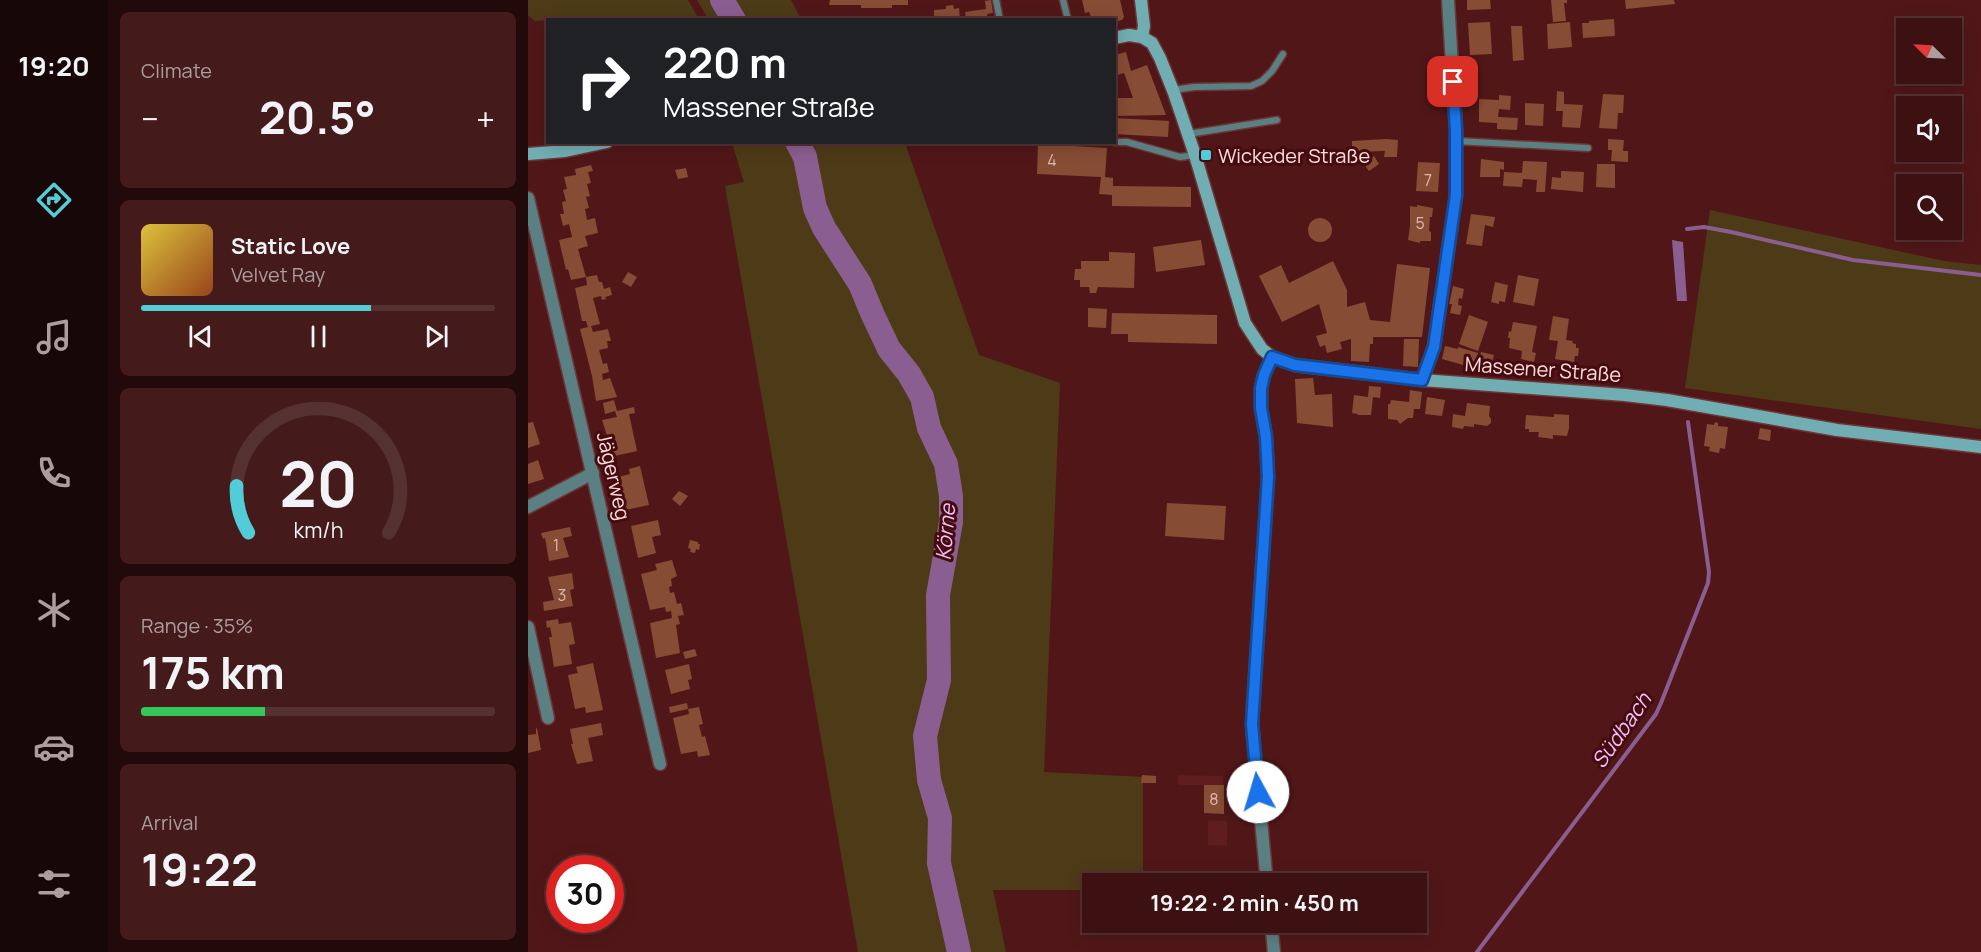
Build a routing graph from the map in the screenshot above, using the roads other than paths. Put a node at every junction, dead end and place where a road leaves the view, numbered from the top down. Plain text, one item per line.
1 (996, 0) edge
2 (1063, 0) edge
3 (1141, 0) edge
4 (1448, 0) edge
5 (1000, 18) edge
6 (1068, 18) edge
7 (1142, 37) junction
8 (1116, 38) edge
9 (1283, 54) dead end
10 (1173, 90) junction
11 (1276, 120) dead end
12 (1187, 134) junction
13 (1456, 141) junction
14 (1116, 142) edge
15 (598, 144) edge
16 (1588, 148) dead end
17 (528, 154) edge
18 (1195, 155) junction
19 (528, 198) edge
20 (1272, 357) junction
21 (1422, 380) junction
22 (1981, 447) edge
23 (593, 473) junction
24 (528, 507) edge
25 (528, 627) edge
26 (548, 718) dead end
27 (660, 764) dead end
28 (1266, 873) edge
29 (1272, 933) edge
30 (1274, 952) edge

1 - 5 lane
2 - 6 lane
3 - 7 main road
4 - 13 street
7 - 8 main road
7 - 10 main road
9 - 10 lane
10 - 12 main road
11 - 12 lane
12 - 18 main road
13 - 16 lane
13 - 21 street
14 - 18 lane
15 - 17 main road
18 - 20 main road
19 - 23 street, Jägerweg
20 - 21 main road, Massener Straße
20 - 28 street
21 - 22 main road, Massener Straße
23 - 24 street
23 - 27 street, Jägerweg
25 - 26 street
29 - 30 street

